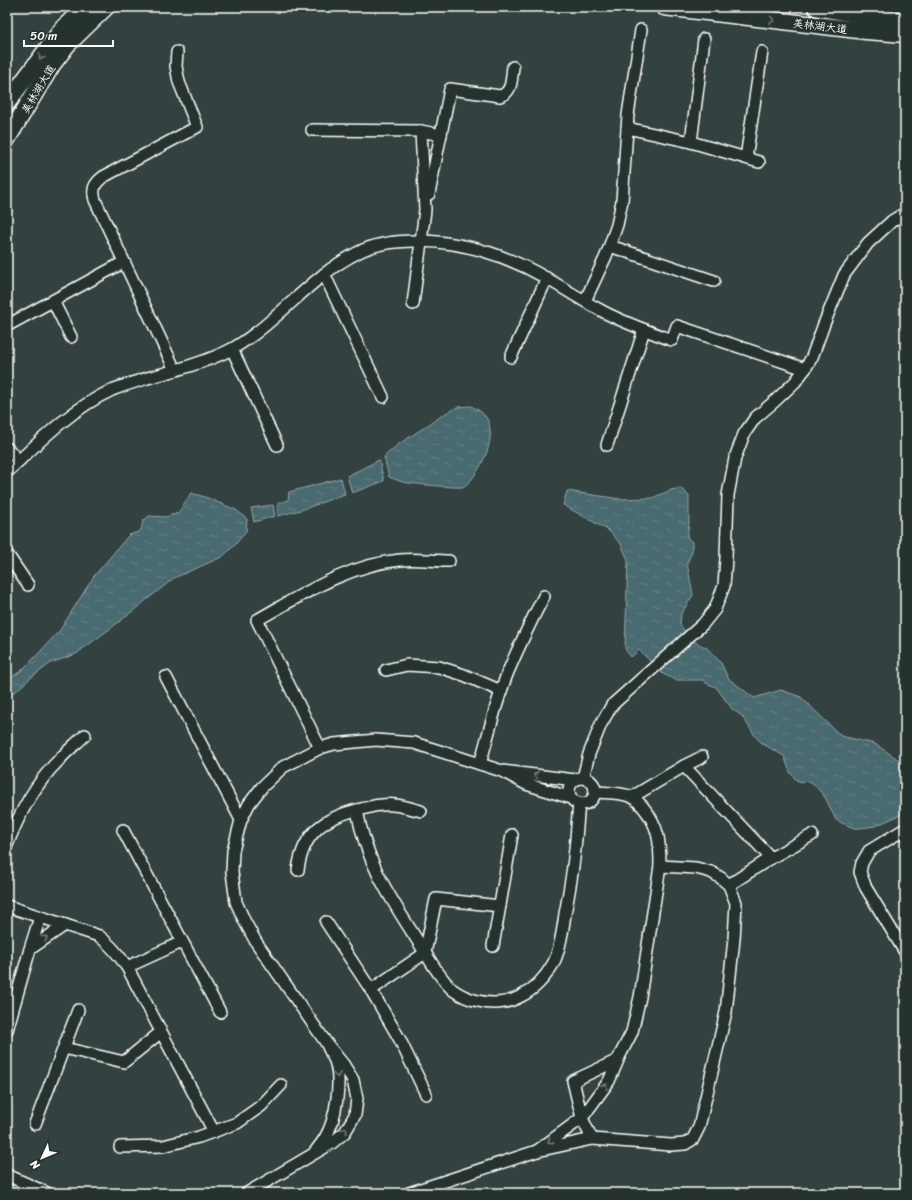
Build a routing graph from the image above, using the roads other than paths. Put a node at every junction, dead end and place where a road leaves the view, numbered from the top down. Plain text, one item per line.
1 (85, 7) edge
2 (106, 7) edge
3 (664, 7) edge
4 (816, 7) edge
5 (905, 20) edge
6 (641, 30) dead end
7 (905, 34) edge
8 (704, 39) dead end
9 (177, 52) dead end
10 (762, 52) dead end
11 (513, 67) dead end
12 (7, 103) edge
13 (627, 128) junction
14 (312, 130) dead end
15 (421, 131) junction
16 (441, 134) junction
17 (7, 139) edge
18 (691, 142) junction
19 (746, 158) junction
20 (759, 162) dead end
21 (425, 210) junction
22 (905, 213) edge
23 (421, 241) junction
24 (610, 246) junction
25 (124, 262) junction
26 (324, 274) junction
27 (547, 278) junction
28 (714, 281) dead end
29 (53, 301) junction
30 (585, 301) junction
31 (413, 304) dead end
32 (10, 324) dead end
33 (644, 330) junction
34 (71, 337) dead end
35 (232, 349) junction
36 (511, 357) dead end
37 (805, 369) junction
38 (175, 370) junction
39 (383, 397) dead end
40 (277, 445) dead end
41 (607, 445) dead end
42 (7, 448) edge
43 (19, 461) junction
44 (7, 472) edge
45 (7, 554) edge
46 (449, 561) dead end
47 (28, 585) dead end
48 (544, 596) dead end
49 (386, 670) dead end
50 (166, 677) dead end
51 (501, 691) junction
52 (85, 736) dead end
53 (320, 748) junction
54 (702, 757) dead end
55 (480, 764) junction
56 (684, 766) junction
57 (502, 771) junction
58 (579, 779) junction
59 (595, 792) junction
60 (632, 797) junction
61 (575, 801) junction
62 (357, 810) junction
63 (421, 811) dead end
64 (241, 820) junction
65 (905, 829) edge
66 (123, 830) dead end
67 (512, 835) dead end
68 (812, 835) dead end
69 (7, 845) edge
70 (771, 858) junction
71 (660, 866) junction
72 (298, 870) dead end
73 (728, 885) junction
74 (7, 906) edge
75 (500, 906) junction
76 (40, 917) junction
77 (326, 922) dead end
78 (65, 925) junction
79 (182, 942) junction
80 (493, 946) dead end
81 (30, 949) junction
82 (425, 952) junction
83 (905, 952) edge
84 (126, 967) junction
85 (372, 990) junction
86 (78, 1010) dead end
87 (220, 1012) dead end
88 (7, 1030) edge
89 (161, 1032) junction
90 (327, 1044) junction
91 (64, 1048) junction
92 (617, 1061) junction
93 (281, 1085) dead end
94 (426, 1094) dead end
95 (582, 1118) junction
96 (35, 1124) dead end
97 (214, 1132) junction
98 (592, 1139) junction
99 (120, 1146) dead end
100 (537, 1151) junction
101 (314, 1153) junction
102 (7, 1175) edge
103 (47, 1193) edge
104 (247, 1193) edge
105 (409, 1193) edge

1 -> 12 main road, 美林湖大道
2 - 17 main road, 美林湖大道
3 -> 7 main road, 美林湖大道
4 - 5 main road, 美林湖大道
6 - 13 street
8 - 18 street
9 - 25 street
10 - 19 street
11 - 16 street
13 - 18 street
13 - 24 street
14 - 15 street
15 - 16 street
15 - 21 street
16 - 21 street
18 - 19 street
19 - 20 street
21 - 23 street
22 - 37 street
23 - 26 street
23 - 27 street
23 - 31 street
24 - 28 street
24 - 30 street
25 - 29 street
25 - 38 street
26 - 35 street
26 - 39 street
27 - 30 street
27 - 36 street
29 - 32 street
29 - 34 street
30 - 33 street
33 - 37 street
33 - 41 street
35 - 38 street
35 - 40 street
37 - 58 street
38 - 43 street
42 - 43 street
43 - 44 street
45 - 47 street
46 - 53 street
48 - 51 street
49 - 51 street
50 - 64 street
51 - 55 street
52 - 69 street
53 - 55 street
53 - 64 street
54 - 56 street
55 - 57 street
56 - 60 street
56 - 70 street
58 -> 57 street
57 - 61 street
58 - 59 street
58 - 61 street
59 - 60 street
59 - 61 street
60 - 71 street
61 - 82 street
62 - 63 street
62 - 72 street
62 - 82 street
64 - 90 street
65 - 83 street
66 - 79 street
67 - 75 street
68 - 70 street
70 - 73 street
71 - 73 street
71 - 92 street
73 - 98 street
74 - 76 street
75 - 80 street
75 - 82 street
76 - 78 street
76 - 81 street
77 - 85 street
81 -> 78 street
78 - 84 street
79 - 84 street
79 - 87 street
81 - 88 street
82 - 85 street
84 - 89 street
85 - 94 street
86 - 91 street
89 - 91 street
89 - 97 street
90 -> 101 street
101 -> 90 street
91 - 96 street
95 -> 92 street
92 - 95 street
93 - 97 street
95 - 98 street
95 -> 100 street
97 - 99 street
98 - 100 street
100 - 105 street
101 - 104 street
102 - 103 street

